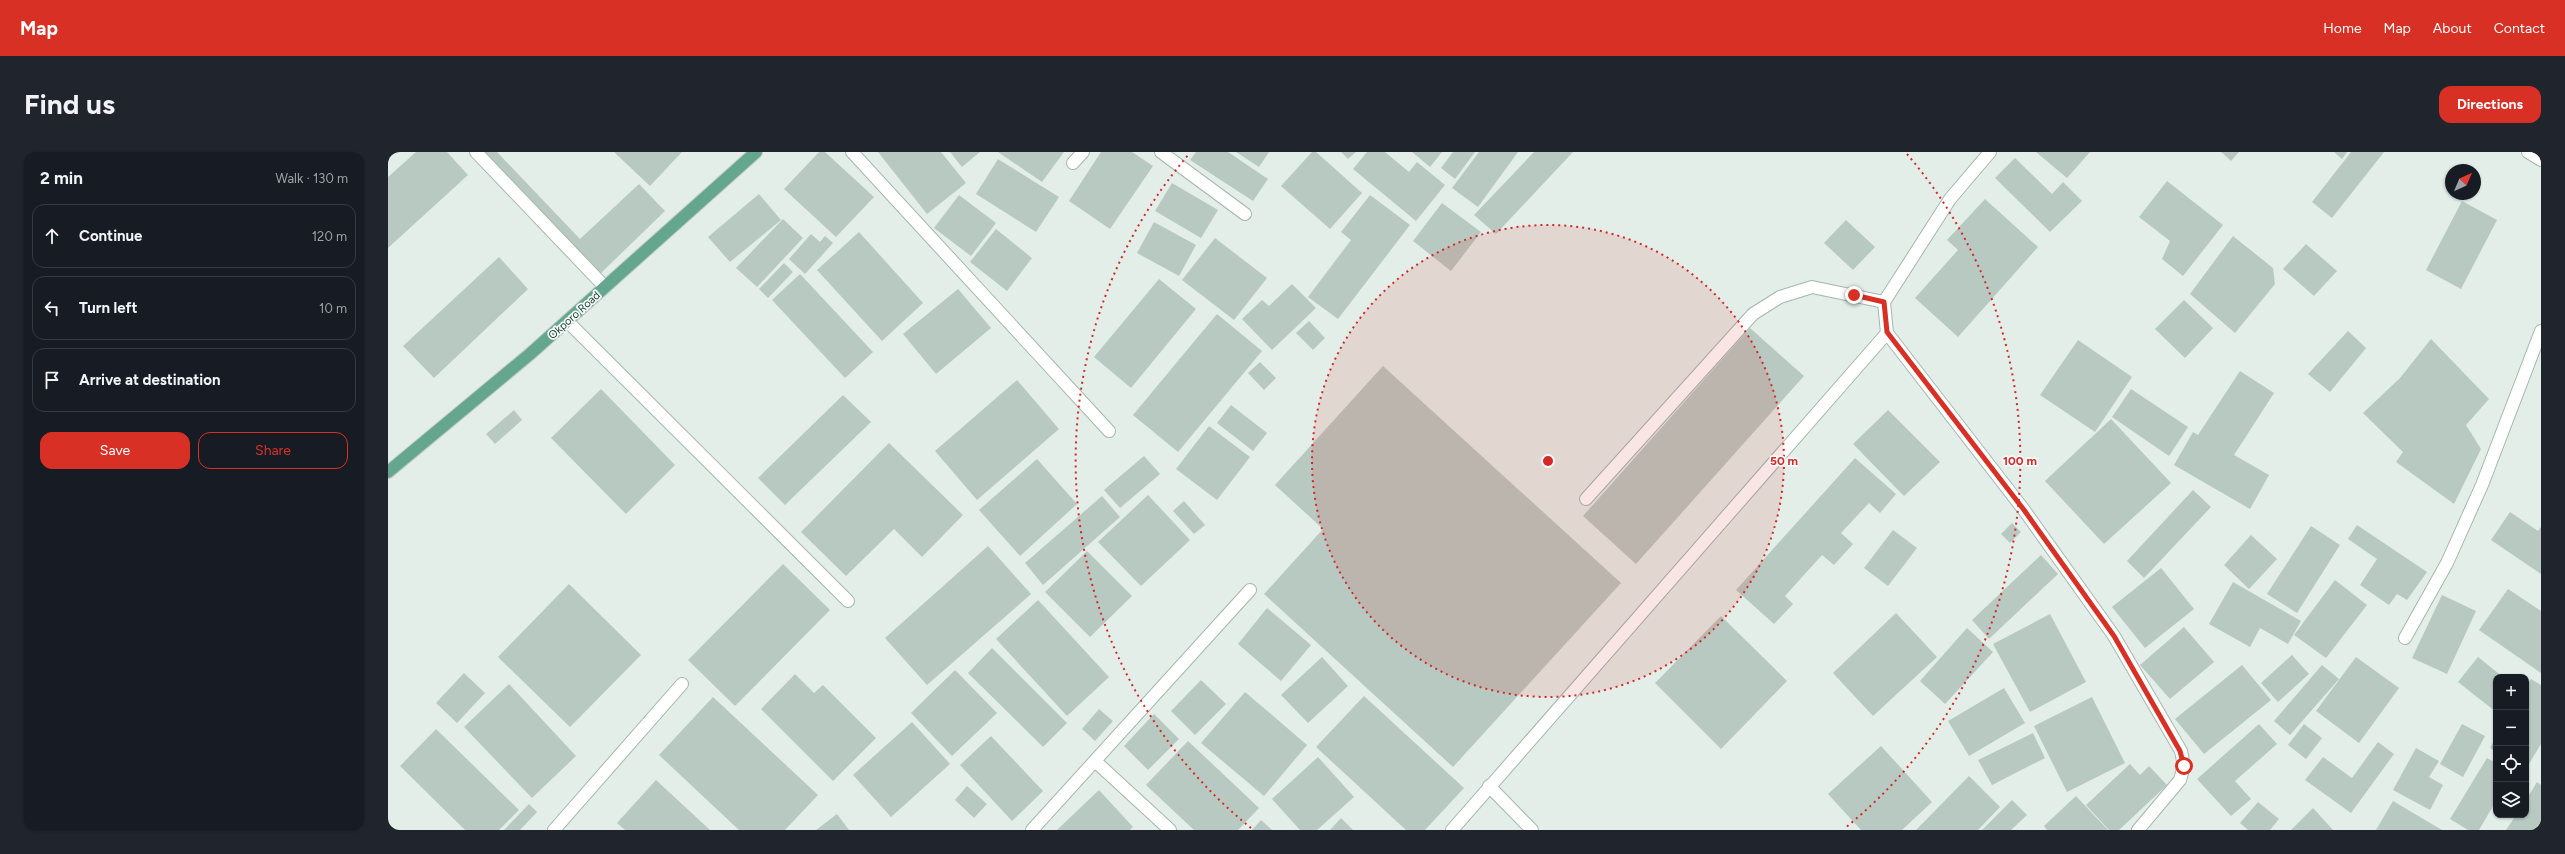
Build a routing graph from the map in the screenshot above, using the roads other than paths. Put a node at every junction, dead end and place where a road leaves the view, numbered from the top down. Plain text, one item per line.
1 (476, 152) edge
2 (756, 152) edge
3 (852, 152) edge
4 (1082, 152) edge
5 (1161, 152) edge
6 (1990, 152) edge
7 (2528, 152) edge
8 (2541, 160) edge
9 (1073, 164) dead end
10 (1245, 214) dead end
11 (605, 287) junction
12 (1884, 302) junction
13 (568, 321) junction
14 (2541, 331) edge
15 (1887, 332) junction
16 (1109, 431) dead end
17 (388, 472) edge
18 (1586, 499) dead end
19 (1250, 590) dead end
20 (848, 601) dead end
21 (2405, 638) dead end
22 (682, 684) dead end
23 (1095, 761) junction
24 (1489, 786) junction
25 (554, 830) edge
26 (1032, 830) edge
27 (1170, 830) edge
28 (1452, 830) edge
29 (1532, 830) edge
30 (2138, 830) edge

1 - 11 street
2 - 11 main road, Okporo Road
3 - 16 street
4 - 9 street
5 - 10 street
6 - 12 street
7 - 8 street
11 - 13 main road, Okporo Road
12 - 15 street
12 - 18 street
13 - 17 main road, Okporo Road
13 - 20 street
14 - 21 street
15 - 24 street
15 - 30 street
19 - 23 street
22 - 25 street
23 - 26 street
23 - 27 street
24 - 28 street
24 - 29 street

